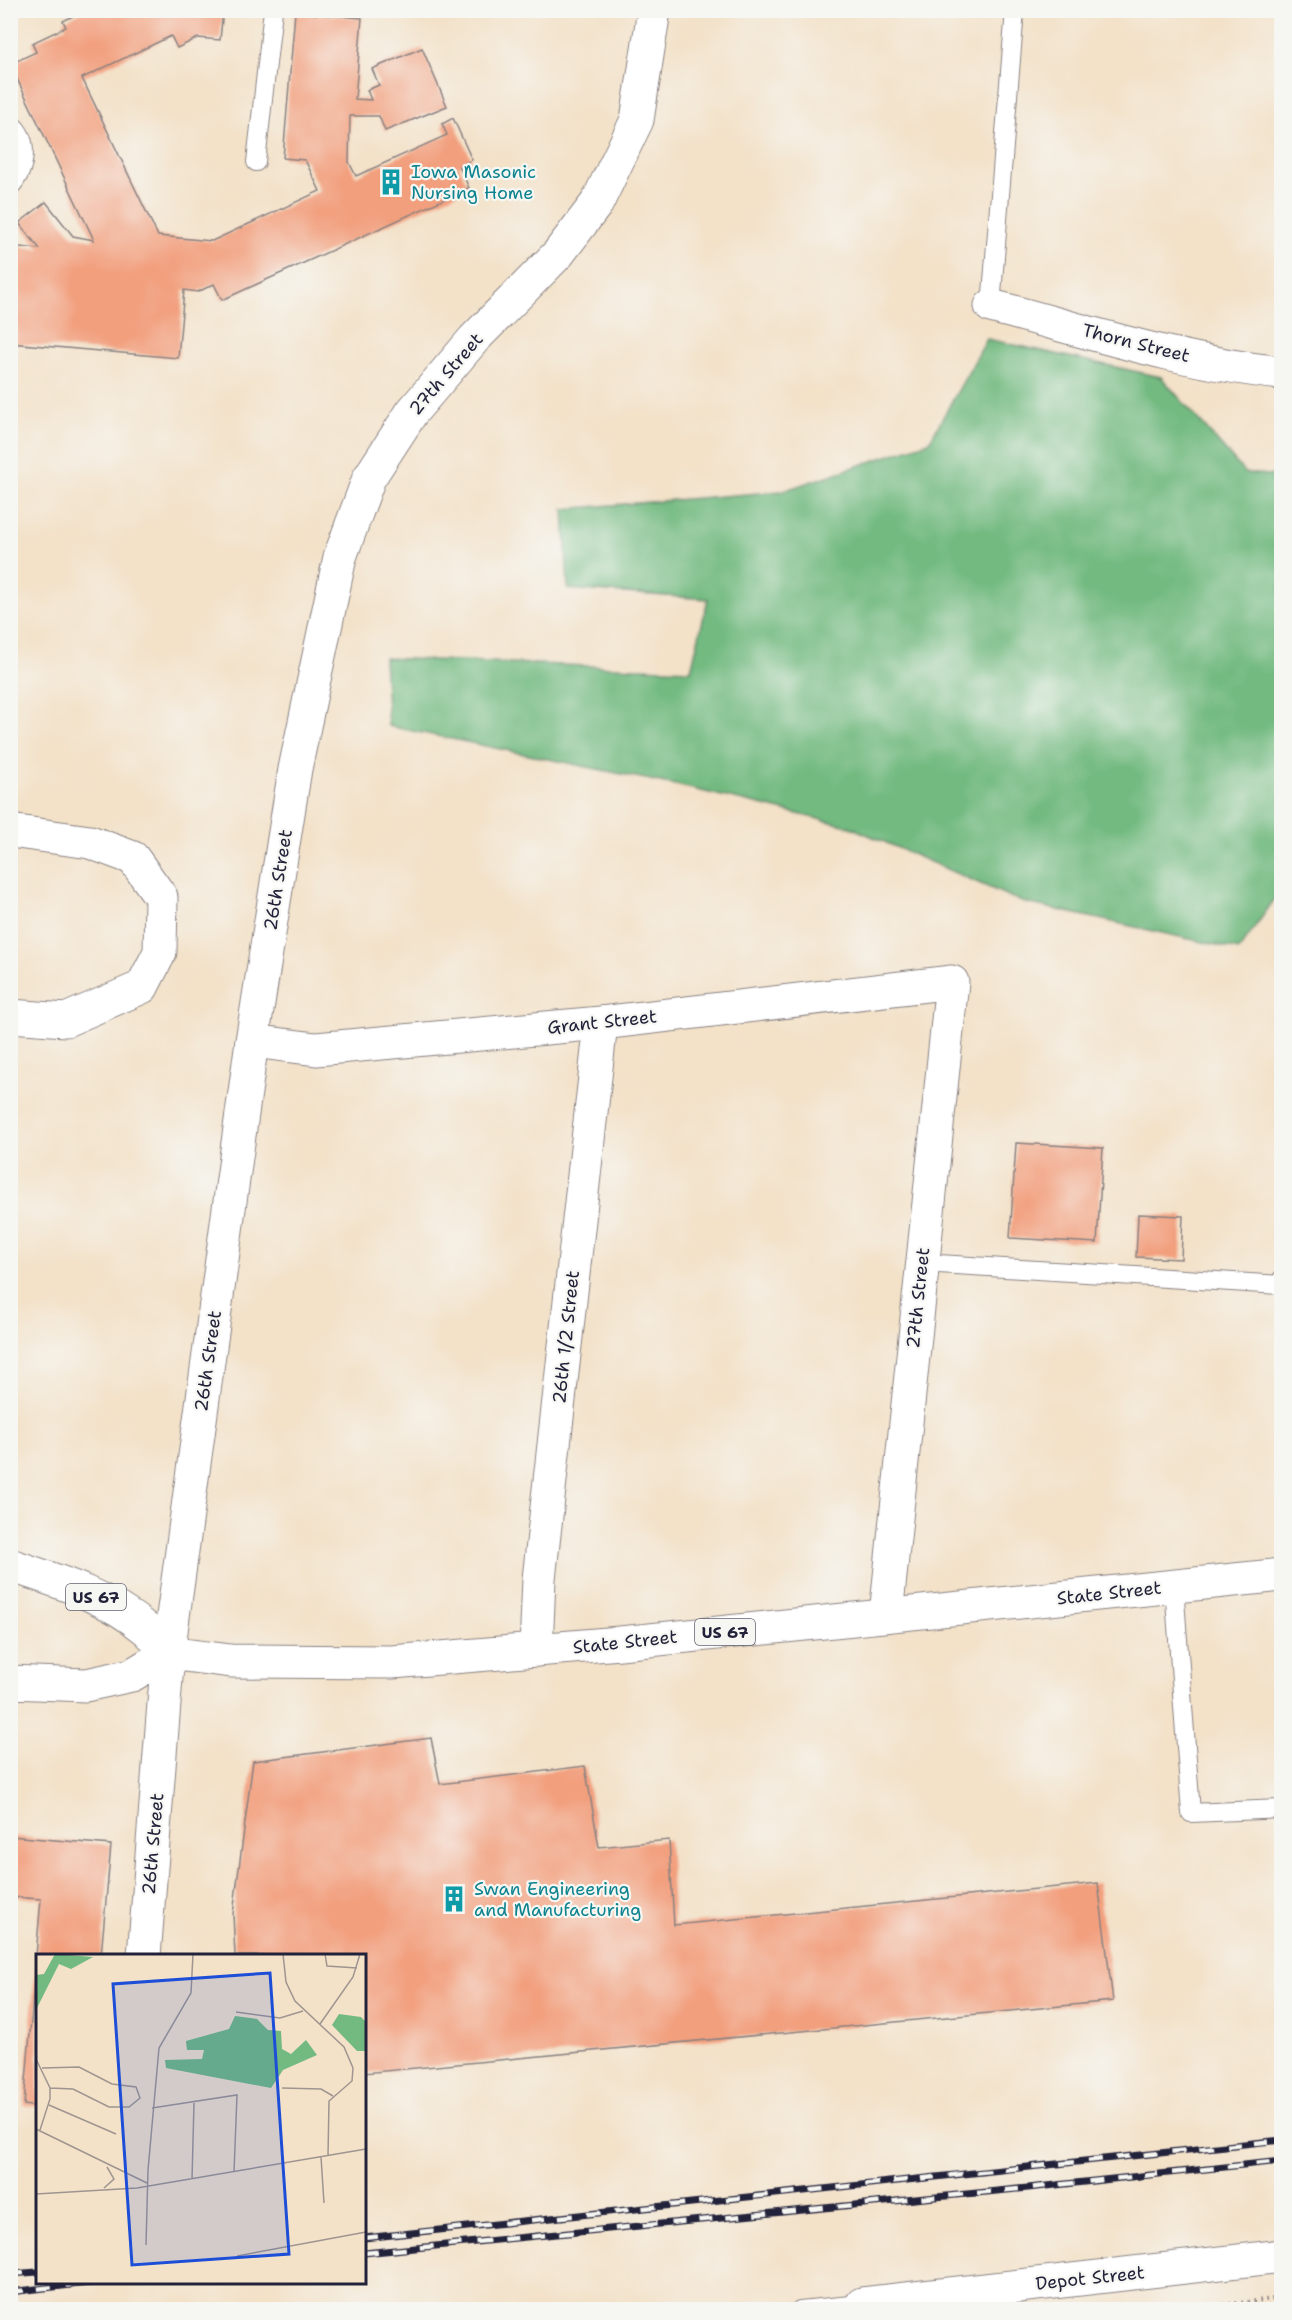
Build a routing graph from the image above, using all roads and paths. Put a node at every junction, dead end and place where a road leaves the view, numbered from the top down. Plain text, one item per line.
1 (273, 10) edge
2 (654, 10) edge
3 (1015, 10) edge
4 (10, 123) edge
5 (256, 162) dead end
6 (10, 187) edge
7 (991, 306) joint
8 (1281, 374) edge
9 (296, 769) joint
10 (10, 831) edge
11 (952, 982) joint
12 (10, 1016) edge
13 (601, 1023) junction
14 (252, 1041) junction
15 (922, 1263) junction
16 (1281, 1279) edge
17 (10, 1565) edge
18 (1281, 1575) edge
19 (1174, 1586) junction
20 (886, 1615) junction
21 (536, 1650) junction
22 (168, 1653) junction
23 (10, 1682) edge
24 (1281, 1809) edge
25 (144, 1954) edge
26 (1281, 2256) edge
27 (1281, 2298) edge
28 (862, 2304) joint
29 (800, 2310) edge
30 (1176, 2310) edge

1 - 5 lane
2 - 9 street, 27th Street
3 - 7 lane
4 - 6 lane
7 - 8 street, Thorn Street
9 - 14 street, 26th Street
10 - 12 street
11 - 13 street, Grant Street
11 - 15 street, 27th Street
13 - 14 street, Grant Street
13 - 21 street, 26th 1/2 Street
14 - 22 street, 26th Street
15 - 16 lane
15 - 20 street, 27th Street
17 - 22 street, US 67
18 - 19 street, State Street / US 67
19 - 20 street, State Street / US 67
19 - 24 lane
20 - 21 street, State Street / US 67
21 - 22 street, State Street / US 67
22 - 23 street
22 - 25 street, 26th Street
26 - 28 street, Depot Street
27 - 30 path
28 - 29 lane

